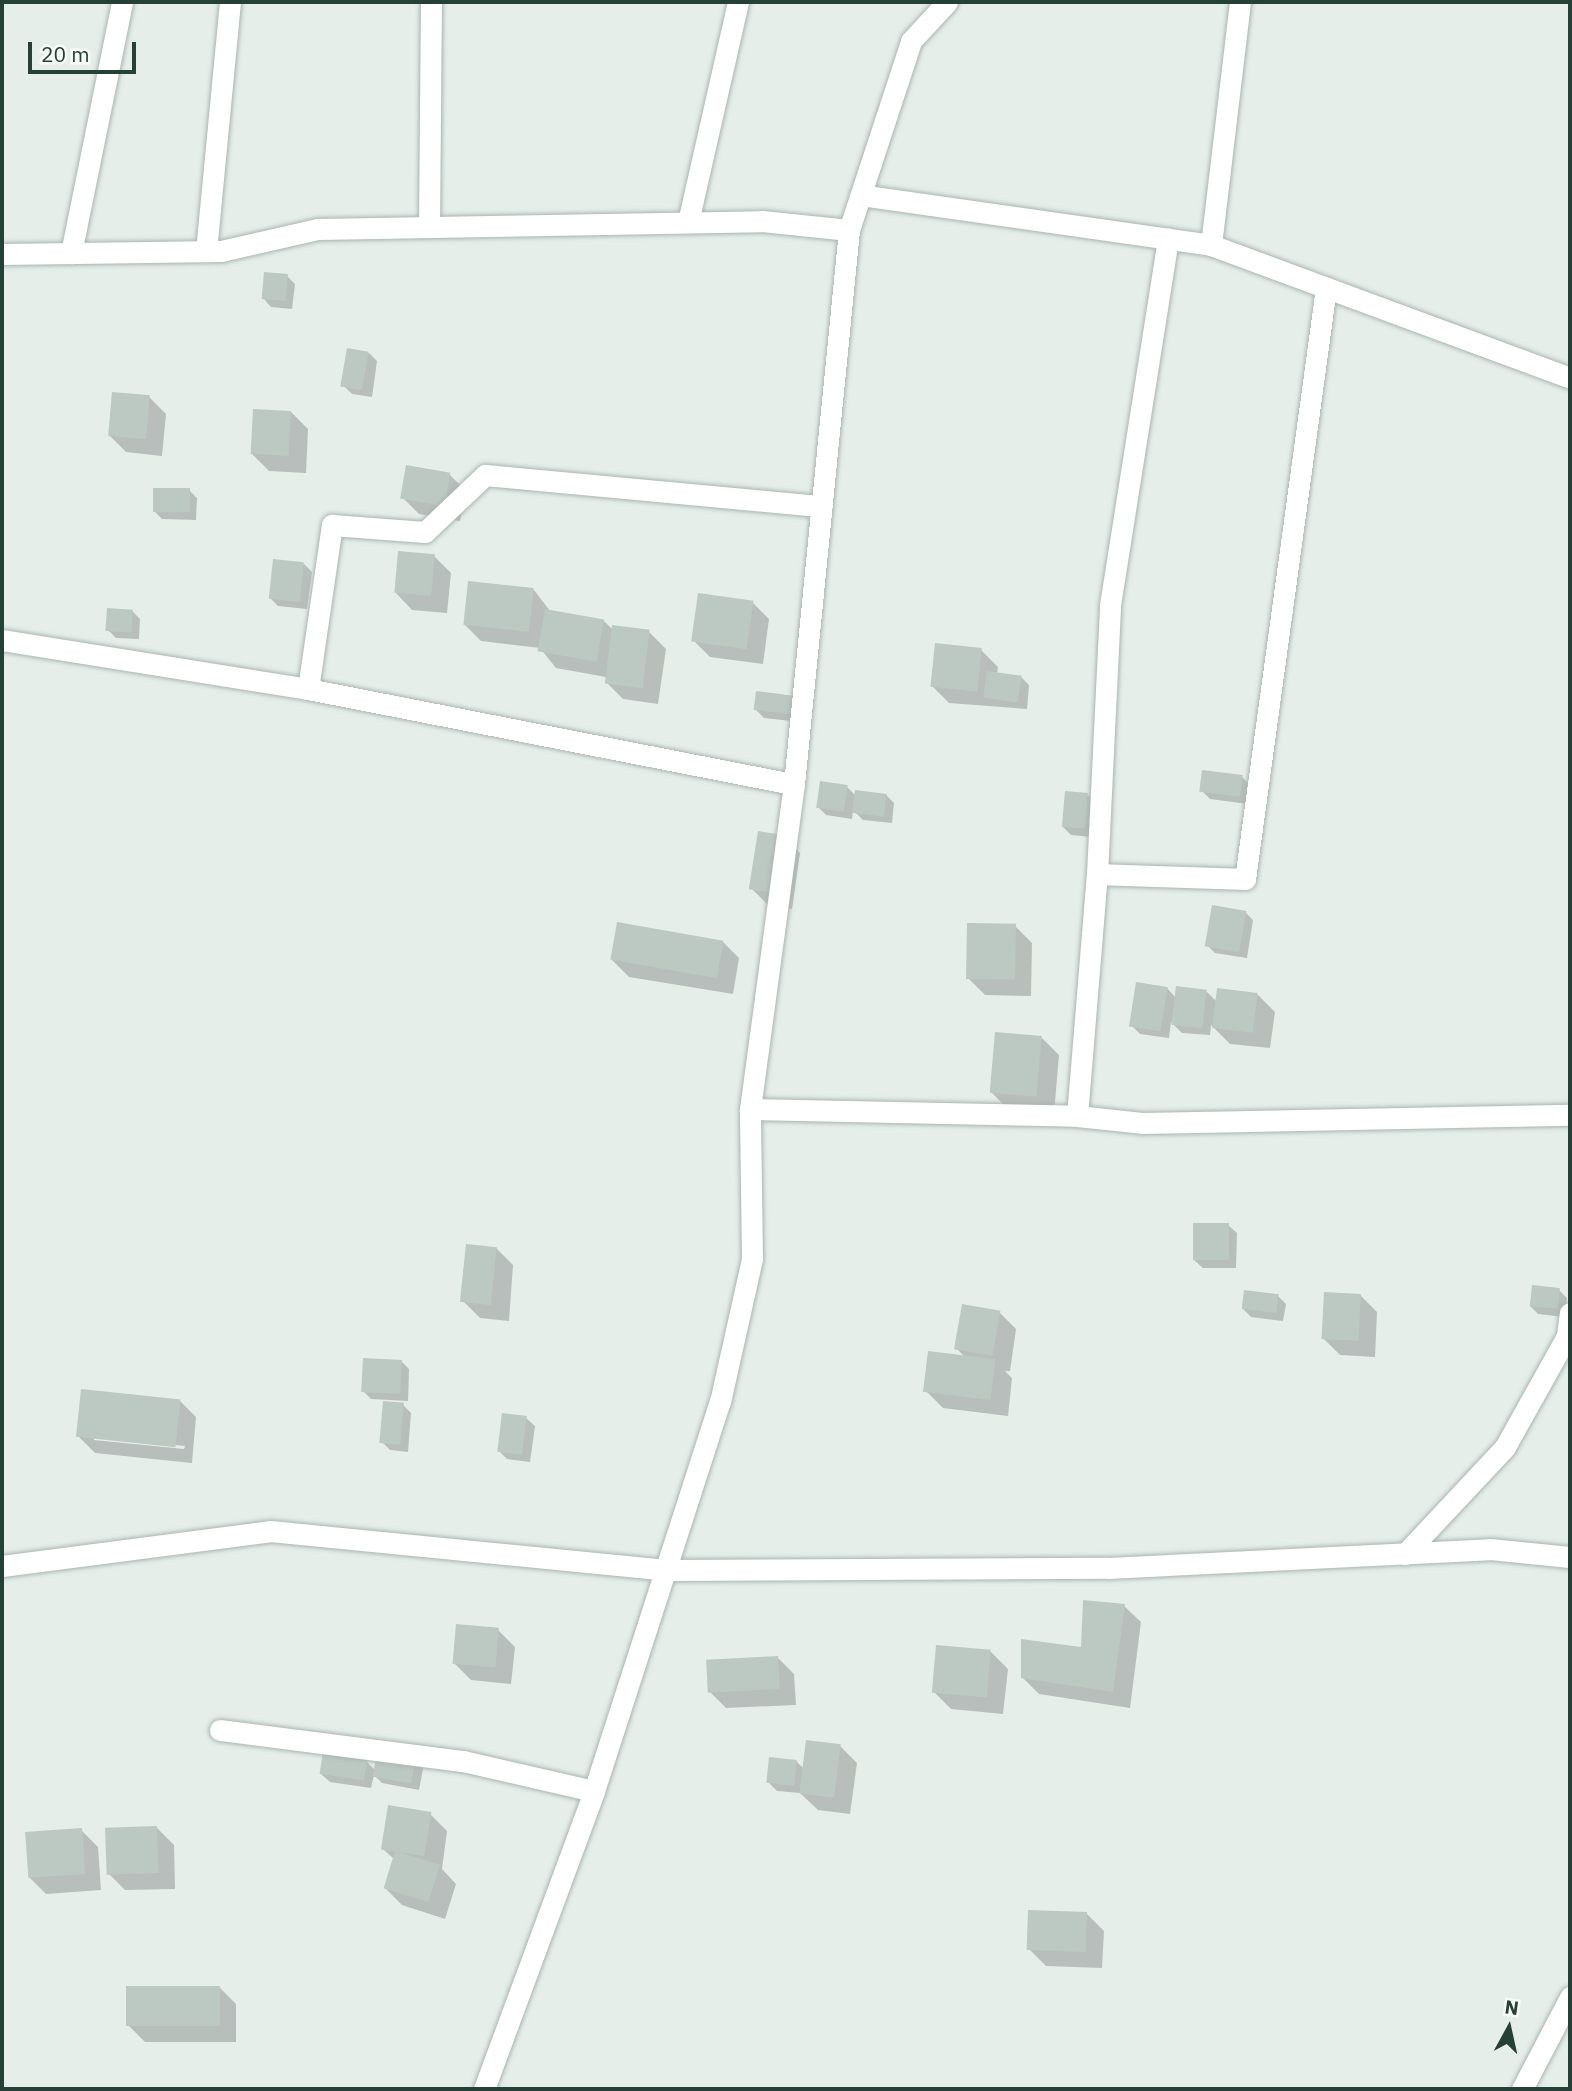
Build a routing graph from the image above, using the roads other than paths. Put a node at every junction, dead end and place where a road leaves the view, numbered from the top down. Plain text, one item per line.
1 (122, 2) edge
2 (230, 2) edge
3 (431, 2) edge
4 (738, 2) edge
5 (947, 2) edge
6 (1240, 2) edge
7 (861, 195) junction
8 (688, 222) junction
9 (429, 227) junction
10 (849, 230) junction
11 (1168, 239) junction
12 (1211, 246) junction
13 (206, 251) junction
14 (71, 253) junction
15 (2, 254) edge
16 (1326, 288) junction
17 (1570, 378) edge
18 (822, 506) junction
19 (2, 640) edge
20 (308, 689) junction
21 (794, 784) junction
22 (1097, 874) junction
23 (750, 1109) junction
24 (1570, 1115) edge
25 (1077, 1116) junction
26 (1570, 1313) edge
27 (1405, 1553) junction
28 (1570, 1557) edge
29 (2, 1566) edge
30 (669, 1570) junction
31 (220, 1730) dead end
32 (594, 1791) junction
33 (1570, 1997) edge
34 (484, 2089) edge
35 (1522, 2089) edge

1 - 14 street
2 - 13 street
3 - 9 street
4 - 8 street
5 - 7 street
6 - 12 street
7 - 10 street
7 - 11 street
8 - 9 street
8 - 10 street
9 - 13 street
10 - 18 street
11 - 12 street
11 - 22 street
12 - 16 street
13 - 14 street
14 - 15 street
16 - 17 street
16 - 22 street
18 - 20 street
18 - 21 street
19 - 20 street
20 - 21 street
21 - 23 street
22 - 25 street
23 - 25 street
23 - 30 street
24 - 25 street
26 - 27 street
27 - 28 street
27 - 30 street
29 - 30 street
30 - 32 street
31 - 32 street
32 - 34 street
33 - 35 street

